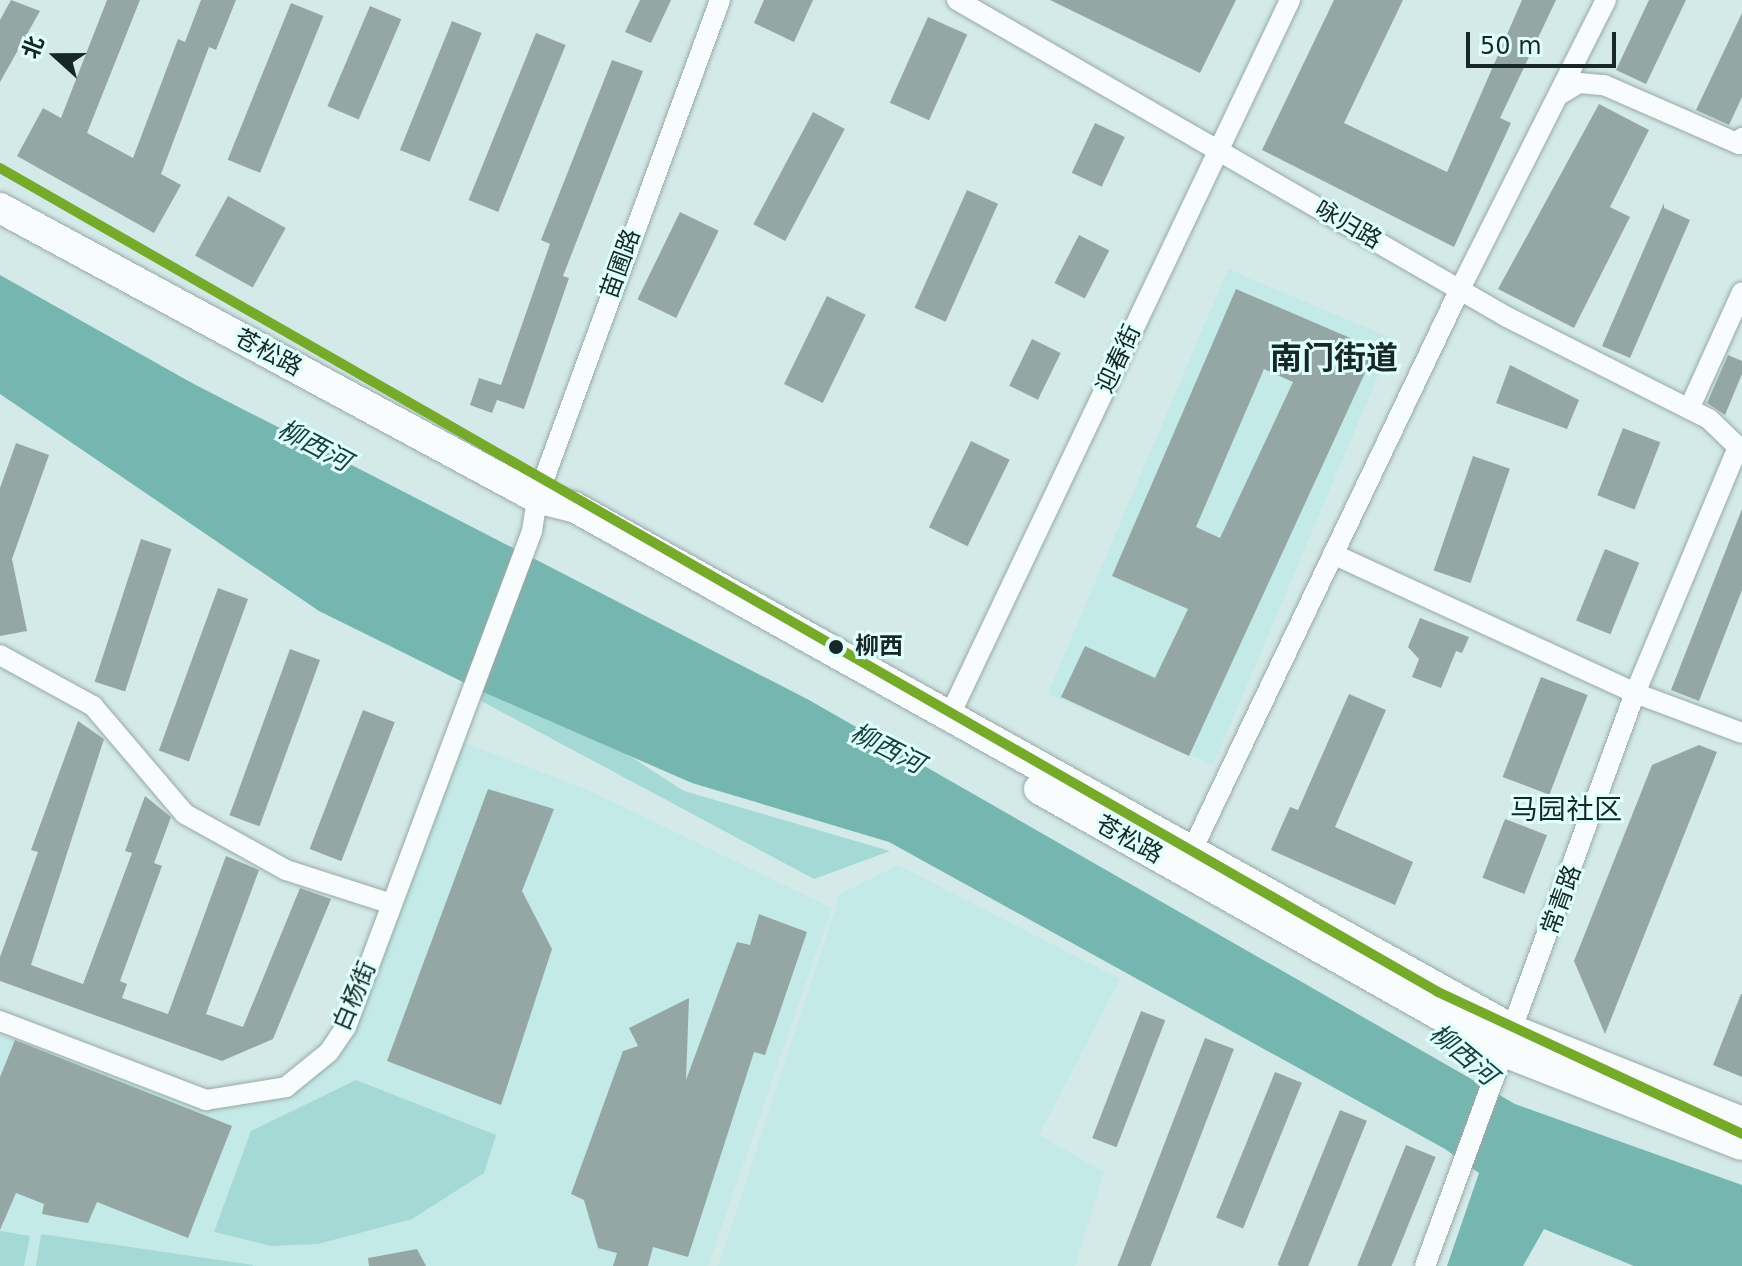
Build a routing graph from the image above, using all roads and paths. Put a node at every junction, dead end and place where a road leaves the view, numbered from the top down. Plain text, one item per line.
1 (720, 0) edge
2 (957, 0) edge
3 (1290, 0) edge
4 (1606, 0) edge
5 (1559, 95) junction
6 (1742, 138) edge
7 (1218, 150) junction
8 (0, 208) edge
9 (1460, 289) junction
10 (1742, 292) edge
11 (1689, 409) junction
12 (1738, 447) joint
13 (537, 498) junction
14 (1333, 554) junction
15 (0, 655) edge
16 (1635, 693) junction
17 (470, 695) joint
18 (948, 719) junction
19 (1742, 733) edge
20 (1193, 848) junction
21 (392, 904) junction
22 (0, 1021) edge
23 (1508, 1049) junction
24 (1742, 1122) edge
25 (1742, 1145) edge
26 (1425, 1266) edge

1 - 13 street, 苗圃路
2 - 7 street, 咏归路
3 - 7 street, 迎春街
4 - 5 street
5 - 6 street
5 - 9 street
7 - 9 street, 咏归路
7 - 18 street, 迎春街
8 - 13 main road, 苍松路
9 - 11 street, 咏归路
9 - 14 street
10 - 11 street
11 - 12 street, 咏归路
12 - 16 street, 常青路
13 - 17 street, 苗圃路
13 - 18 main road, 苍松路
13 - 23 main road, 苍松路
14 - 16 street
14 - 20 street
15 - 21 street
16 - 19 street
16 - 23 street, 常青路
17 - 21 street, 白杨街
18 - 20 main road, 苍松路
20 - 23 main road, 苍松路
21 - 22 street, 白杨街
23 - 24 main road, 苍松路
23 - 25 main road, 苍松路
23 - 26 street, 常青路

